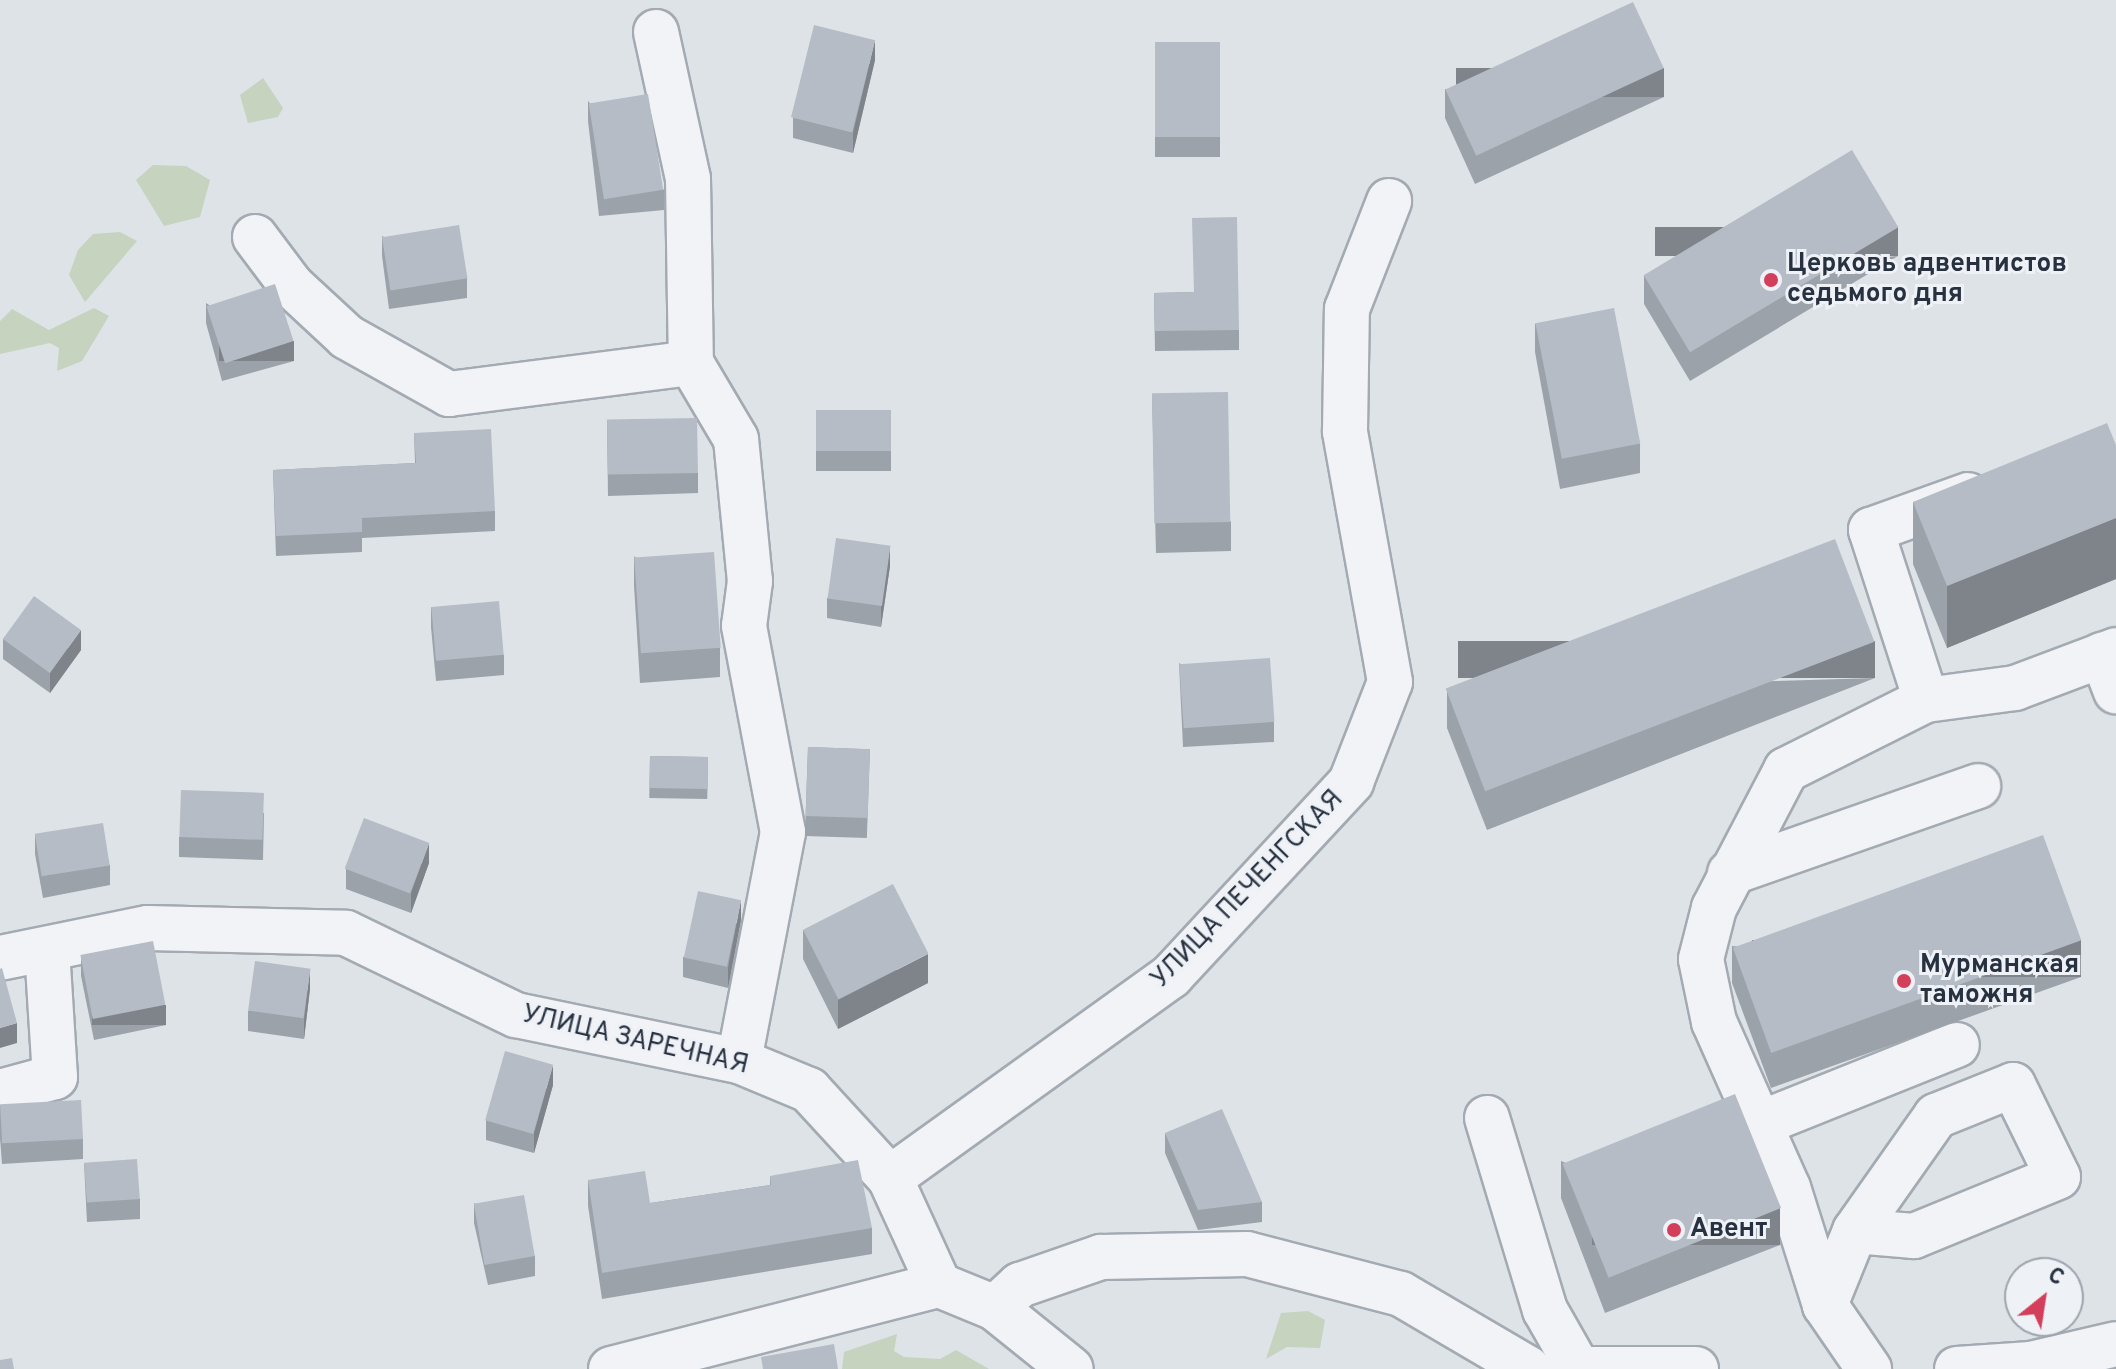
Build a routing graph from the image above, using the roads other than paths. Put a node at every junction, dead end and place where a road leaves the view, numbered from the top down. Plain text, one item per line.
1 (656, 32) dead end
2 (1389, 201) dead end
3 (255, 237) dead end
4 (691, 363) junction
5 (2013, 479) edge
6 (2111, 665) edge
7 (1926, 700) junction
8 (1978, 786) dead end
9 (1730, 873) junction
10 (47, 949) junction
11 (0, 958) edge
12 (1957, 1045) dead end
13 (739, 1061) junction
14 (0, 1092) edge
15 (1487, 1118) dead end
16 (1759, 1124) junction
17 (890, 1178) junction
18 (1855, 1231) dead end
19 (939, 1285) junction
20 (1825, 1305) junction
21 (995, 1308) junction
22 (2116, 1344) edge
23 (1578, 1368) edge
24 (611, 1369) edge
25 (1071, 1369) edge
26 (1529, 1369) edge
27 (1563, 1369) edge
28 (1696, 1369) edge
29 (1869, 1369) edge
30 (1957, 1369) edge

1 - 4 street
2 - 17 street, УЛИЦА ПЕЧЕНГСКАЯ
3 - 4 street
4 - 13 street
5 - 7 street
6 - 7 street
7 - 9 street
8 - 9 street
9 - 16 street
10 - 11 street, УЛИЦА ЗАРЕЧНАЯ
10 - 13 street, УЛИЦА ЗАРЕЧНАЯ
10 - 14 street
12 - 16 street
13 - 17 street, УЛИЦА ЗАРЕЧНАЯ
15 - 23 street
16 - 20 street
17 - 19 street, УЛИЦА ЗАРЕЧНАЯ
18 - 20 street
19 - 21 street
19 - 24 street
20 - 29 street
21 - 25 street
21 - 26 street
22 - 30 street
23 - 27 street
23 - 28 street

